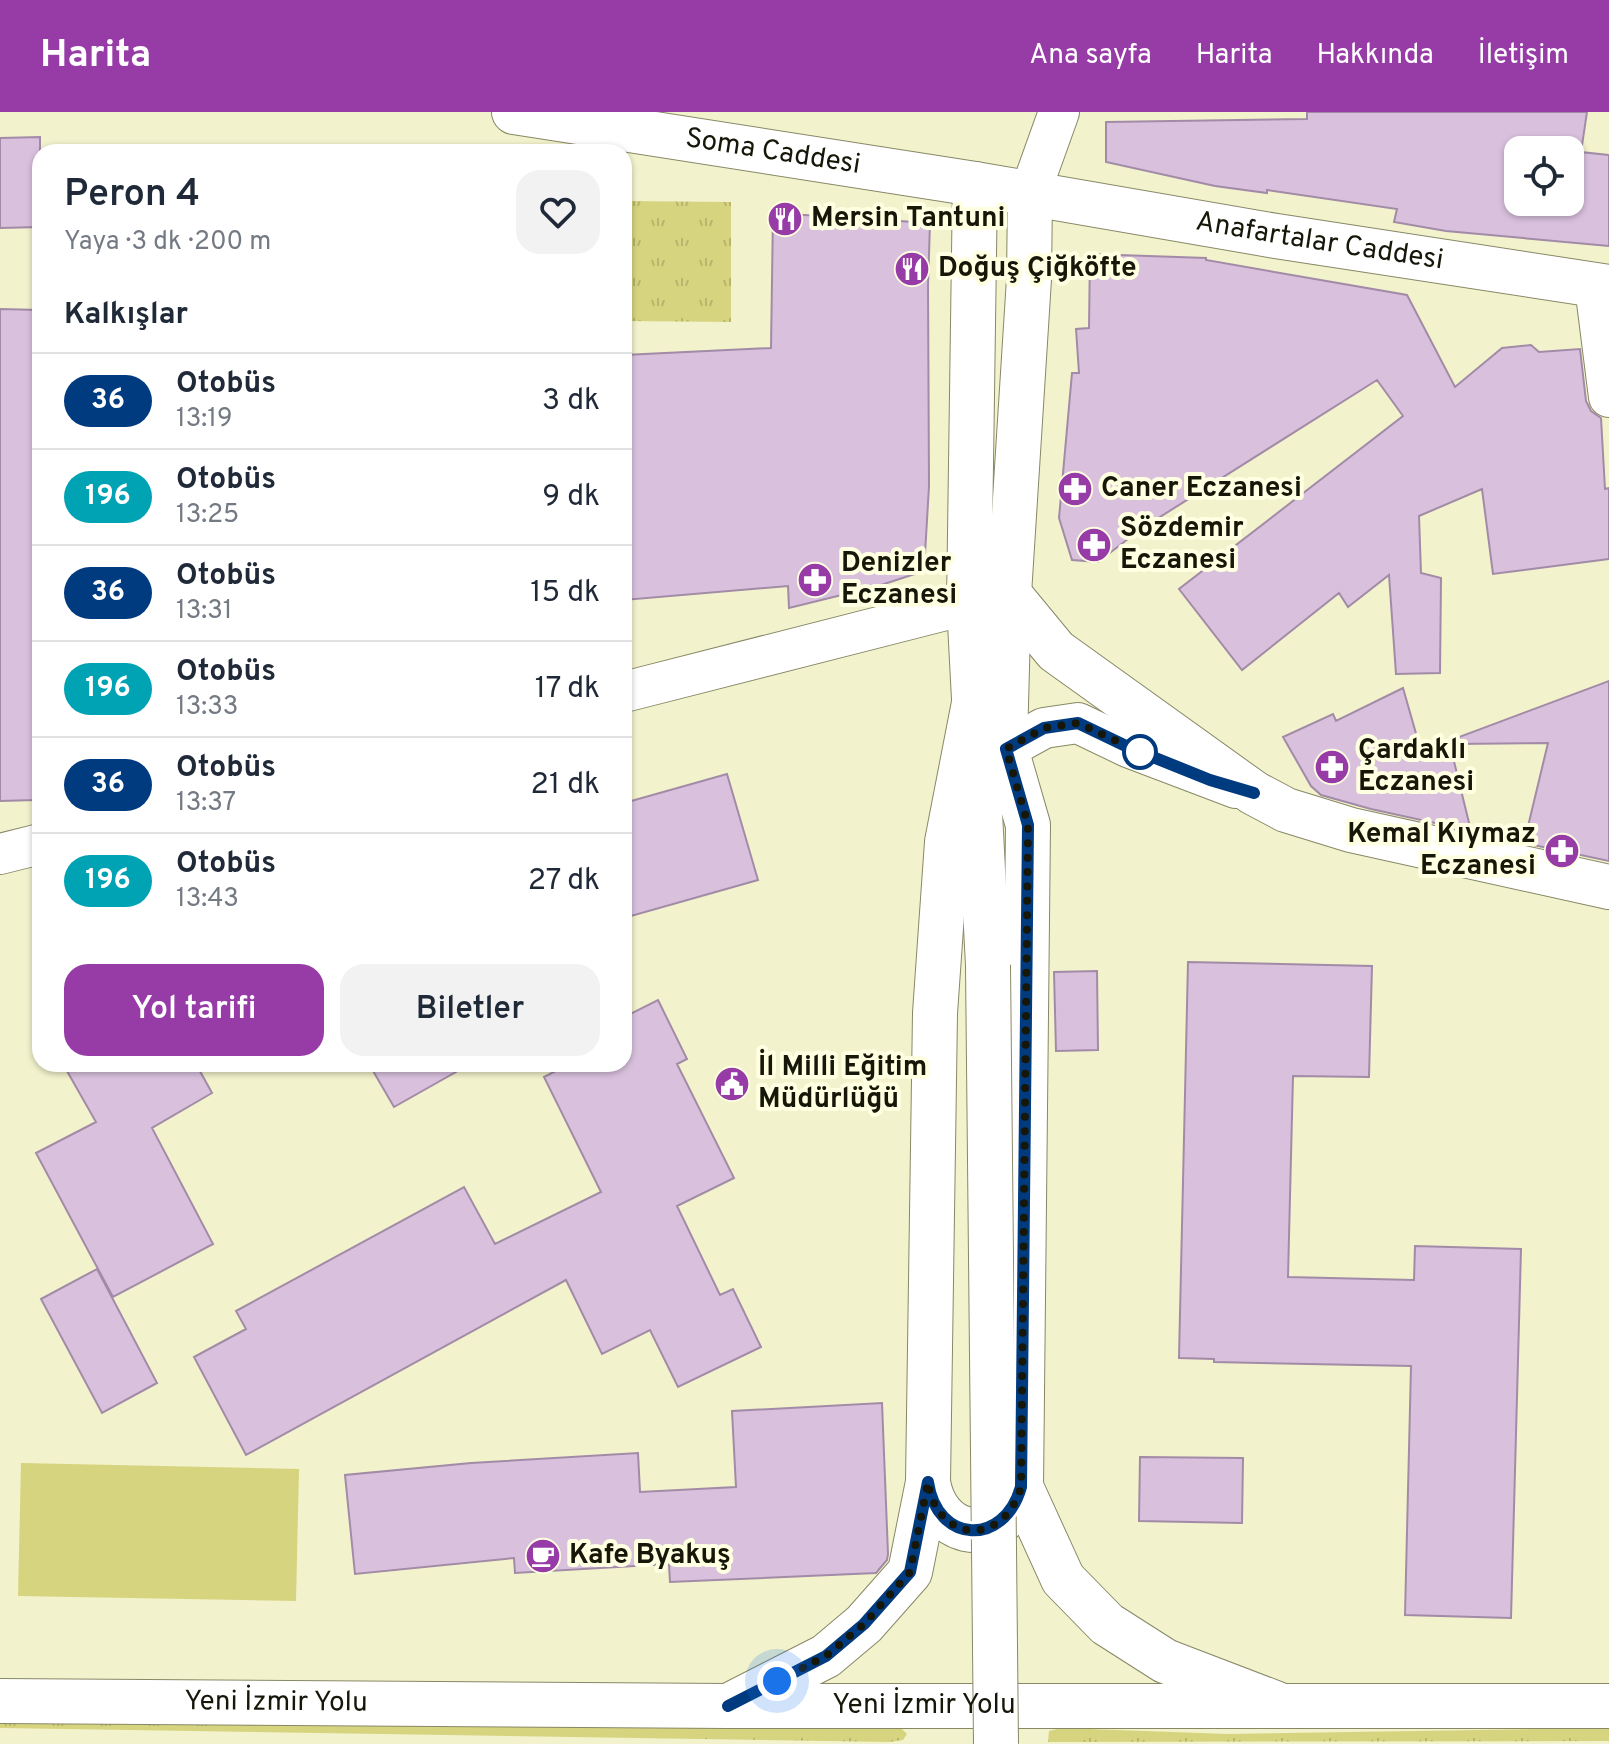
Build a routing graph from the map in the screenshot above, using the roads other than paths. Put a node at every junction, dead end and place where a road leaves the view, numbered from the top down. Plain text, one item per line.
1 (514, 112) edge
2 (1059, 112) edge
3 (975, 184) junction
4 (1030, 193) junction
5 (1602, 286) edge
6 (1609, 397) edge
7 (989, 599) junction
8 (632, 690) edge
9 (974, 703) junction
10 (1006, 749) junction
11 (1254, 793) junction
12 (32, 846) edge
13 (0, 854) edge
14 (1609, 887) edge
15 (988, 965) junction
16 (928, 1482) junction
17 (1021, 1487) junction
18 (0, 1701) edge
19 (728, 1706) junction
20 (1283, 1706) junction
21 (1609, 1706) edge
22 (996, 1744) edge

1 - 3 main road, Soma Caddesi
2 - 4 street
3 - 4 main road, Soma Caddesi
3 - 7 main road
4 - 5 main road, Anafartalar Caddesi
4 - 7 main road
5 - 6 street
7 - 8 street
7 - 9 main road
7 - 10 main road
7 - 11 main road
9 - 15 main road
9 - 16 main road
10 - 11 street
10 - 15 main road
10 - 17 main road
11 - 14 main road
12 - 13 street
15 - 22 main road, bridge
16 - 17 main road
16 - 19 main road
17 - 20 main road
18 - 19 main road, Yeni İzmir Yolu
19 - 20 main road, Yeni İzmir Yolu
20 - 21 main road, Yeni İzmir Yolu

